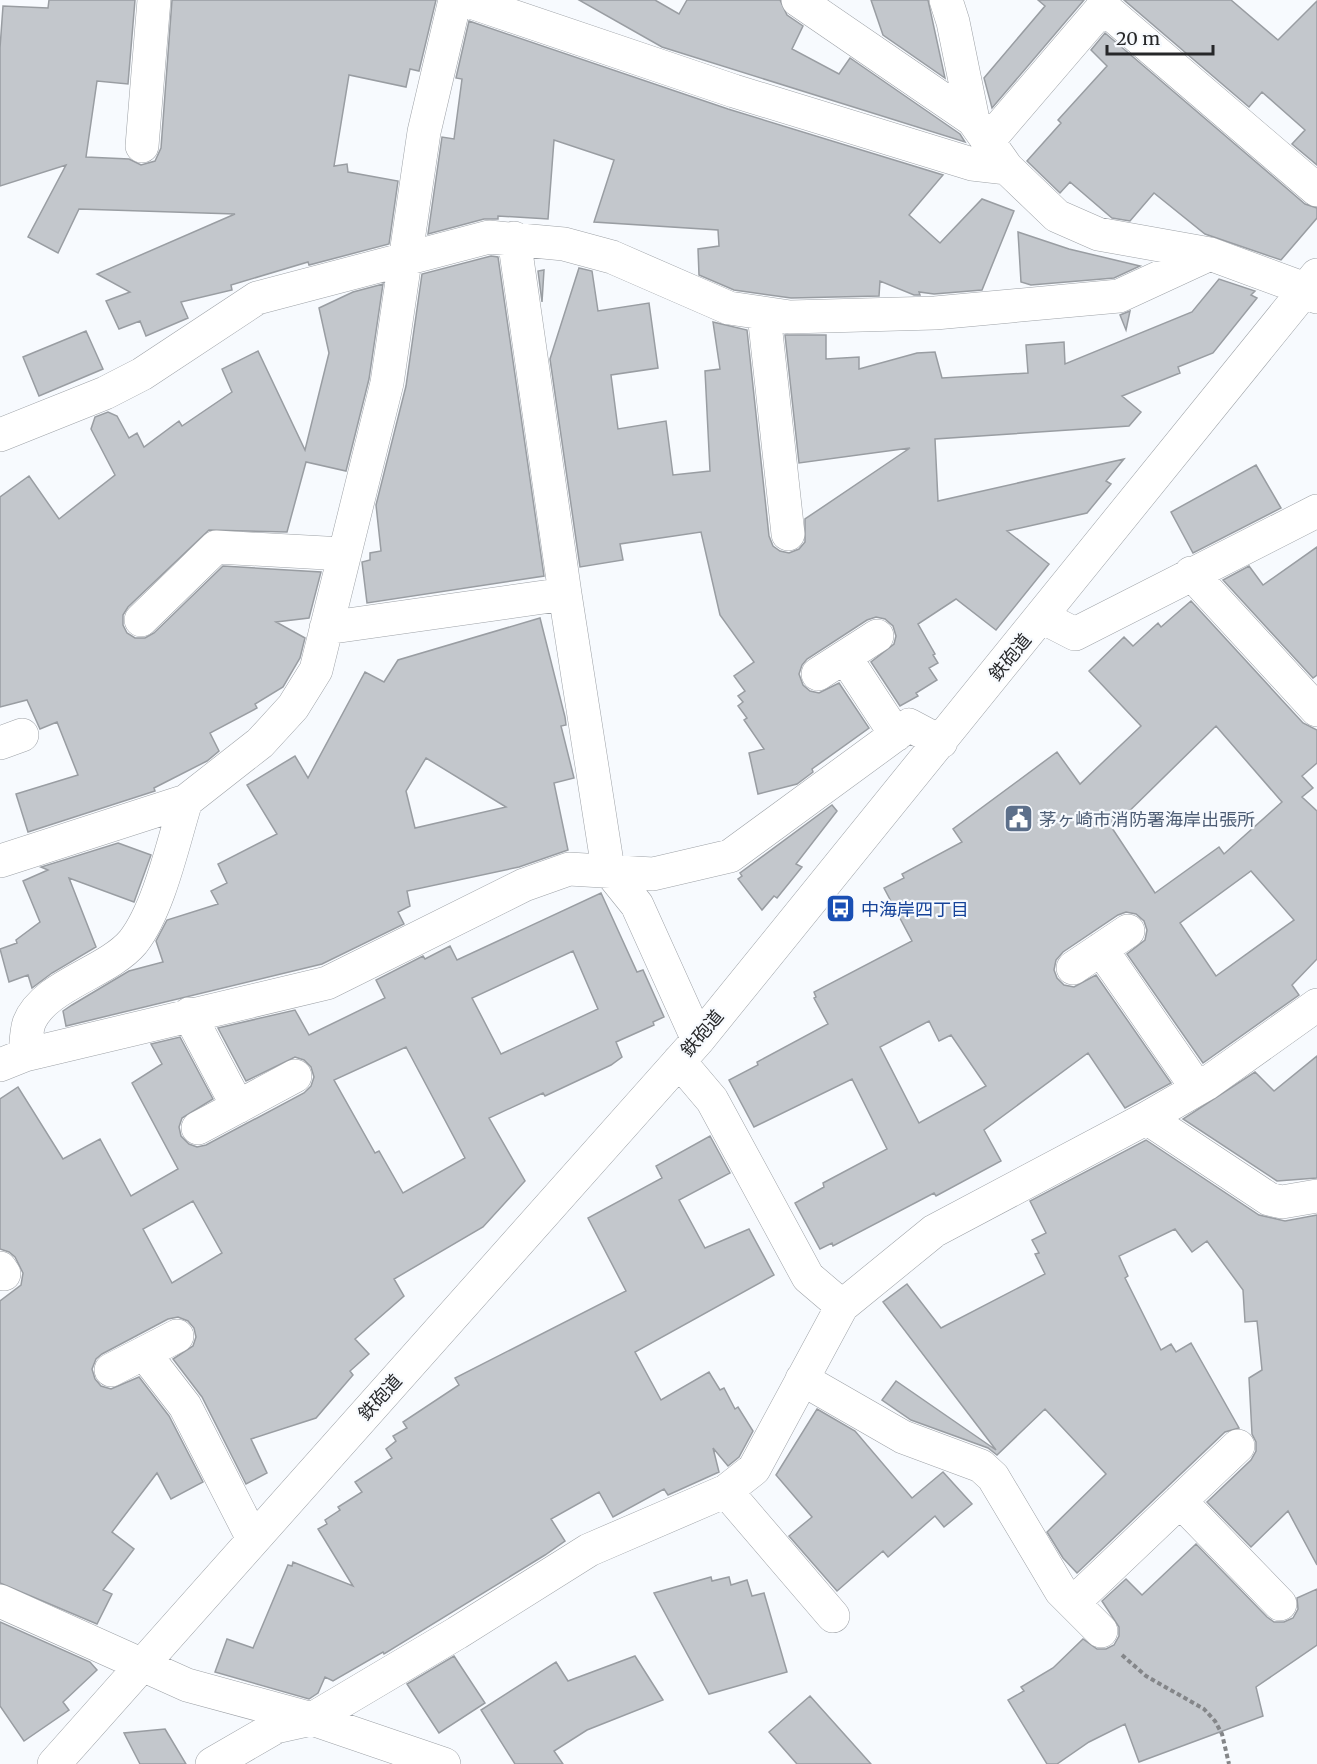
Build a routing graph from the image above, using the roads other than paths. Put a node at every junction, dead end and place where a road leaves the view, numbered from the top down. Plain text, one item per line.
1 (154, 0) edge
2 (455, 0) edge
3 (465, 0) edge
4 (798, 0) edge
5 (946, 0) edge
6 (981, 130) junction
7 (142, 146) dead end
8 (1007, 168) junction
9 (1317, 190) edge
10 (514, 238) junction
11 (1210, 254) junction
12 (406, 258) junction
13 (1313, 287) edge
14 (764, 314) junction
15 (0, 435) edge
16 (1317, 511) edge
17 (788, 534) dead end
18 (344, 554) junction
19 (1191, 573) junction
20 (564, 594) junction
21 (1042, 617) junction
22 (141, 620) dead end
23 (326, 628) junction
24 (877, 636) dead end
25 (845, 657) junction
26 (818, 674) dead end
27 (1317, 710) edge
28 (896, 735) junction
29 (941, 742) junction
30 (186, 801) junction
31 (3, 850) edge
32 (608, 869) junction
33 (1128, 931) dead end
34 (1101, 949) junction
35 (1072, 968) dead end
36 (1317, 1005) edge
37 (189, 1014) junction
38 (688, 1050) junction
39 (12, 1060) edge
40 (295, 1076) dead end
41 (1197, 1088) junction
42 (238, 1107) junction
43 (1147, 1118) junction
44 (198, 1128) dead end
45 (1317, 1196) edge
46 (842, 1305) junction
47 (177, 1336) dead end
48 (144, 1353) junction
49 (111, 1370) dead end
50 (802, 1379) junction
51 (1238, 1446) dead end
52 (726, 1491) junction
53 (1180, 1501) junction
54 (254, 1539) junction
55 (0, 1601) edge
56 (1073, 1603) junction
57 (1280, 1604) dead end
58 (833, 1616) dead end
59 (1101, 1631) road end
60 (142, 1665) junction
61 (312, 1719) junction
62 (54, 1764) edge
63 (212, 1764) edge
64 (444, 1764) edge

1 - 7 street
2 - 12 street
3 - 8 street
4 - 6 street
5 - 6 street
6 - 8 street
6 - 9 street
8 - 11 street
10 - 12 street
10 - 14 street
10 - 20 street
11 - 13 street
11 - 14 street
12 - 15 street
12 - 18 street
13 - 21 street, 鉄砲道
14 - 17 street
16 - 19 street
18 - 22 street
18 - 23 street
19 - 21 street
19 - 27 street
20 - 23 street
20 - 32 street
21 - 29 street, 鉄砲道
23 - 30 street
24 - 25 street
25 - 26 street
25 - 28 street
28 - 29 street
28 - 32 street
29 - 38 street, 鉄砲道
30 - 31 street
30 - 39 street
32 - 37 street
32 - 38 street
33 - 34 street
34 - 35 street
34 - 41 street
36 - 41 street
37 - 39 street
37 - 42 street
38 - 46 street
38 - 54 street, 鉄砲道
40 - 42 street
41 - 43 street
42 - 44 street
43 - 45 street
43 - 46 street
46 - 50 street
47 - 48 street
48 - 49 street
48 - 54 street
50 - 52 street
50 - 56 street
51 - 53 street
52 - 58 street
52 - 61 street
53 - 56 street
53 - 57 street
54 - 60 street, 鉄砲道
55 - 60 street
56 - 59 street
60 - 61 street
60 - 62 street, 鉄砲道
61 - 63 street
61 - 64 street

